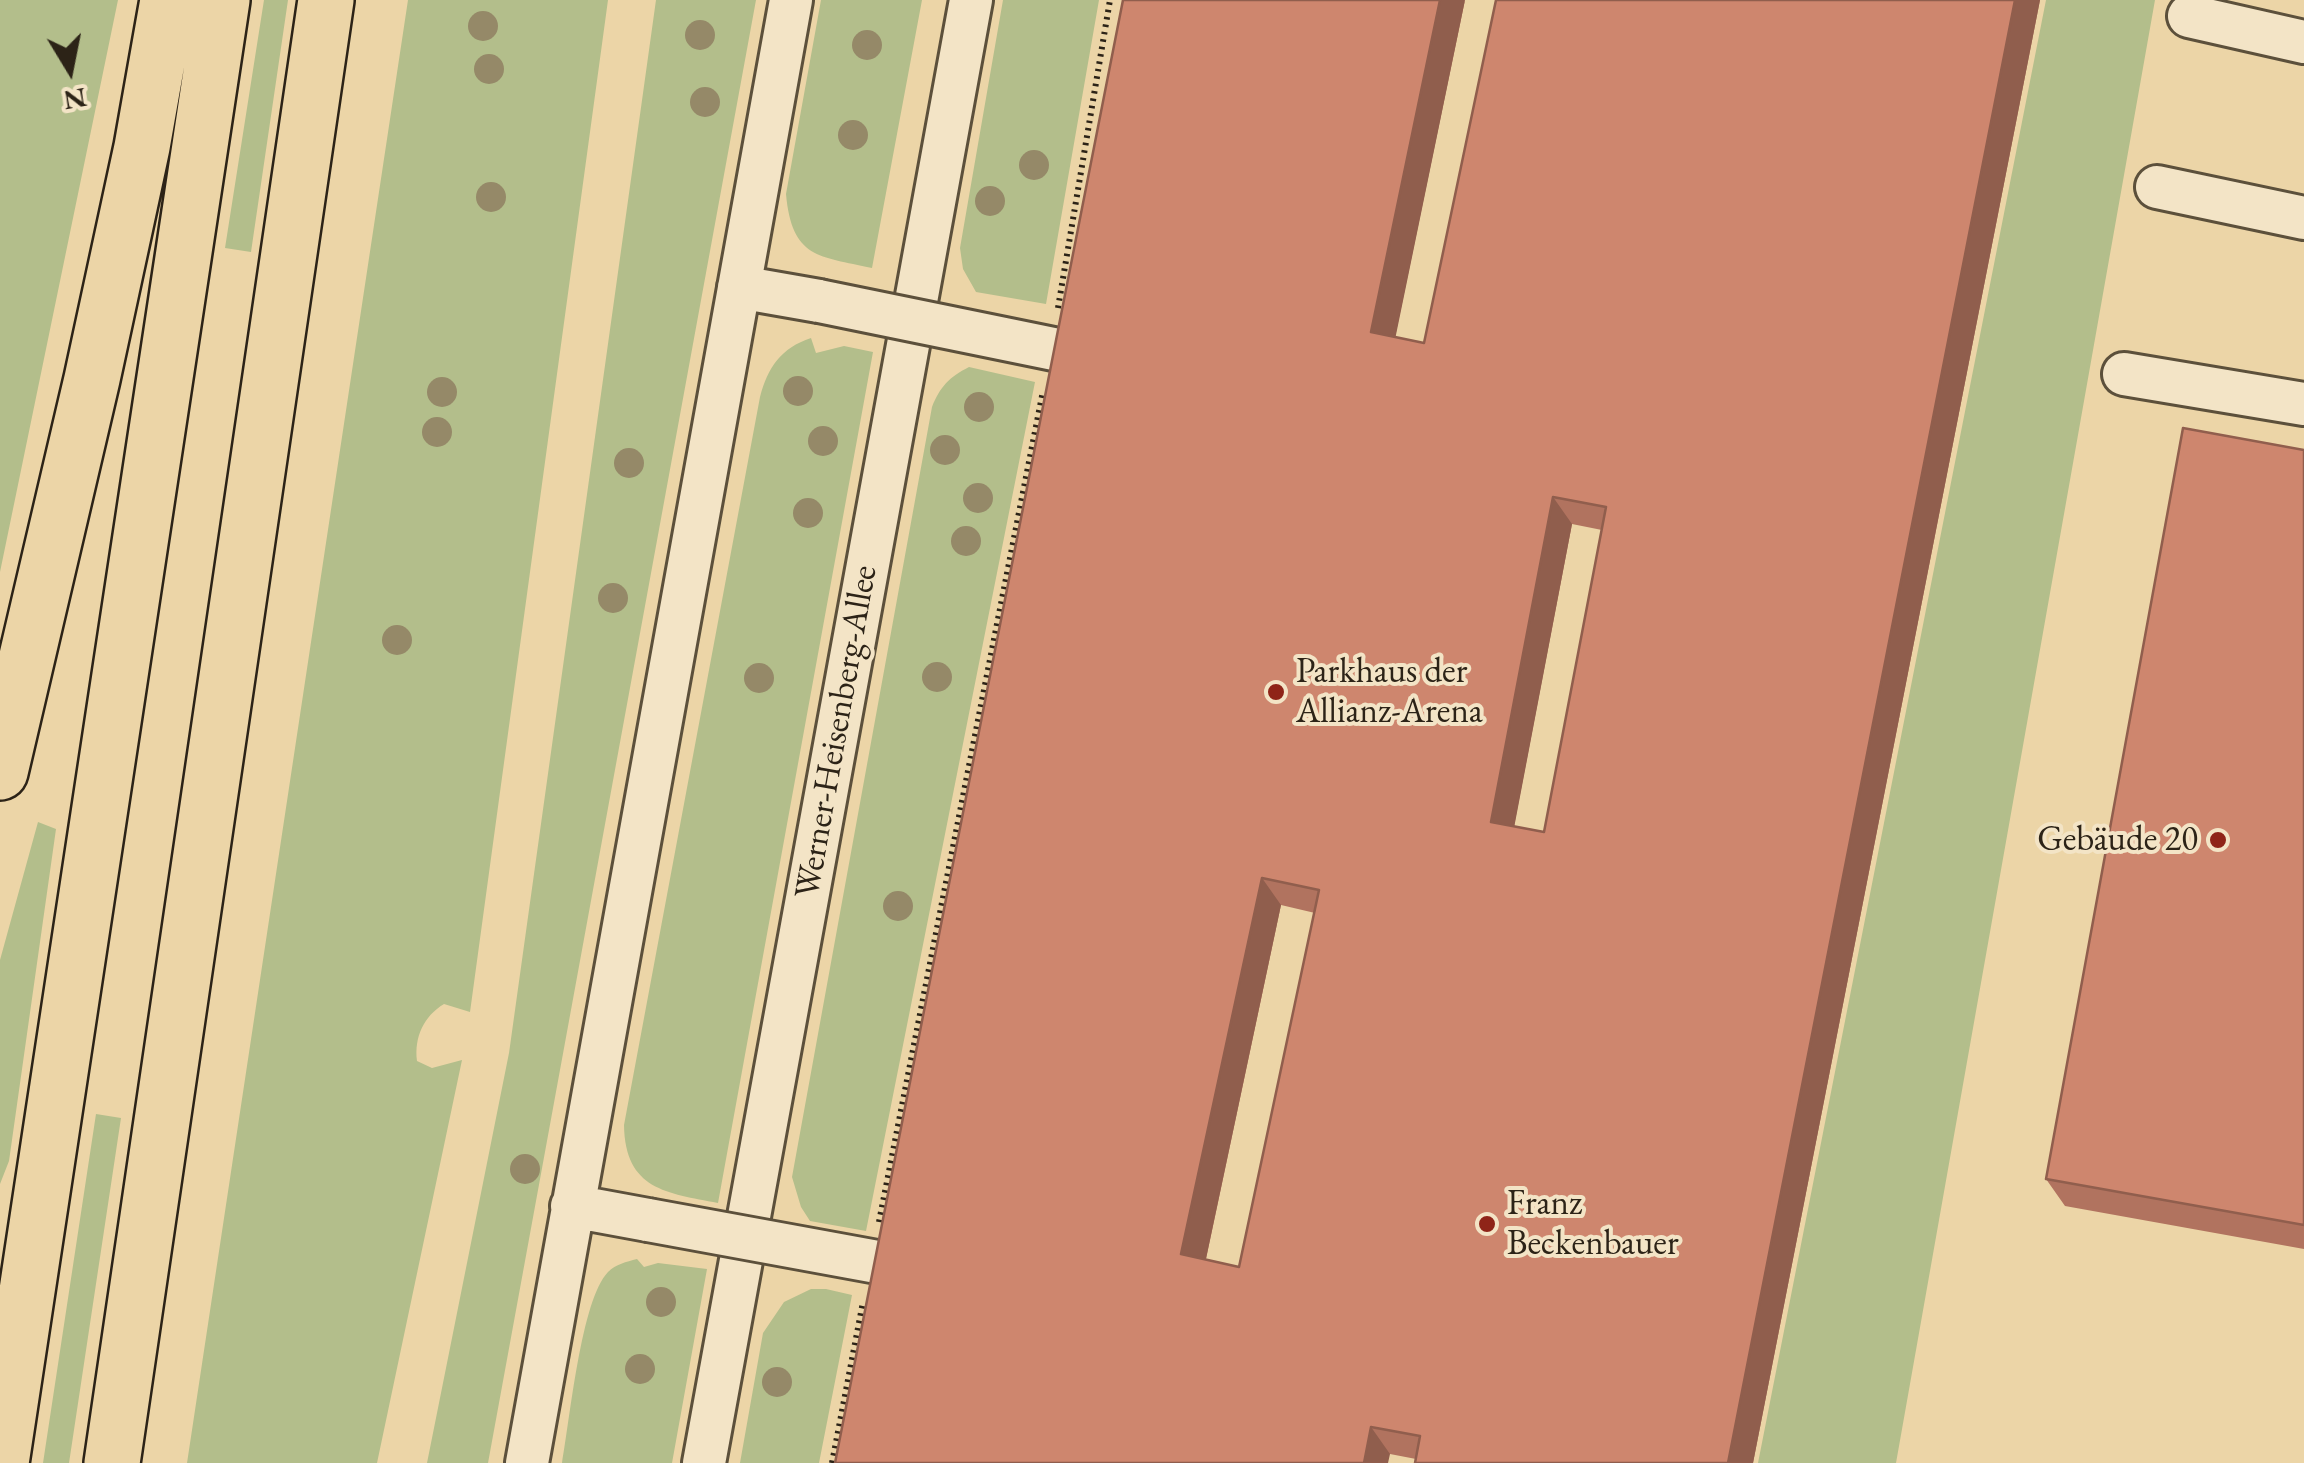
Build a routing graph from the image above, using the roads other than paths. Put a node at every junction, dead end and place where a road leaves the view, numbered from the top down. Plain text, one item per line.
1 (168, 0) edge
2 (222, 0) edge
3 (326, 0) edge
4 (791, 0) edge
5 (970, 0) edge
6 (2190, 16) dead end
7 (2304, 42) edge
8 (2157, 187) dead end
9 (2304, 218) edge
10 (738, 287) junction
11 (1078, 354) edge
12 (2124, 374) dead end
13 (2304, 404) edge
14 (0, 772) edge
15 (572, 1206) junction
16 (888, 1250) edge
17 (2, 1463) edge
18 (112, 1463) edge
19 (527, 1463) edge
20 (704, 1463) edge

1 - 14 highway
2 - 17 highway
3 - 18 highway
4 - 10 street
5 - 20 street, Werner-Heisenberg-Allee
6 - 7 street
8 - 9 street
10 - 11 street, bridge
10 - 15 street
12 - 13 street
15 - 16 street, bridge
15 - 19 street

